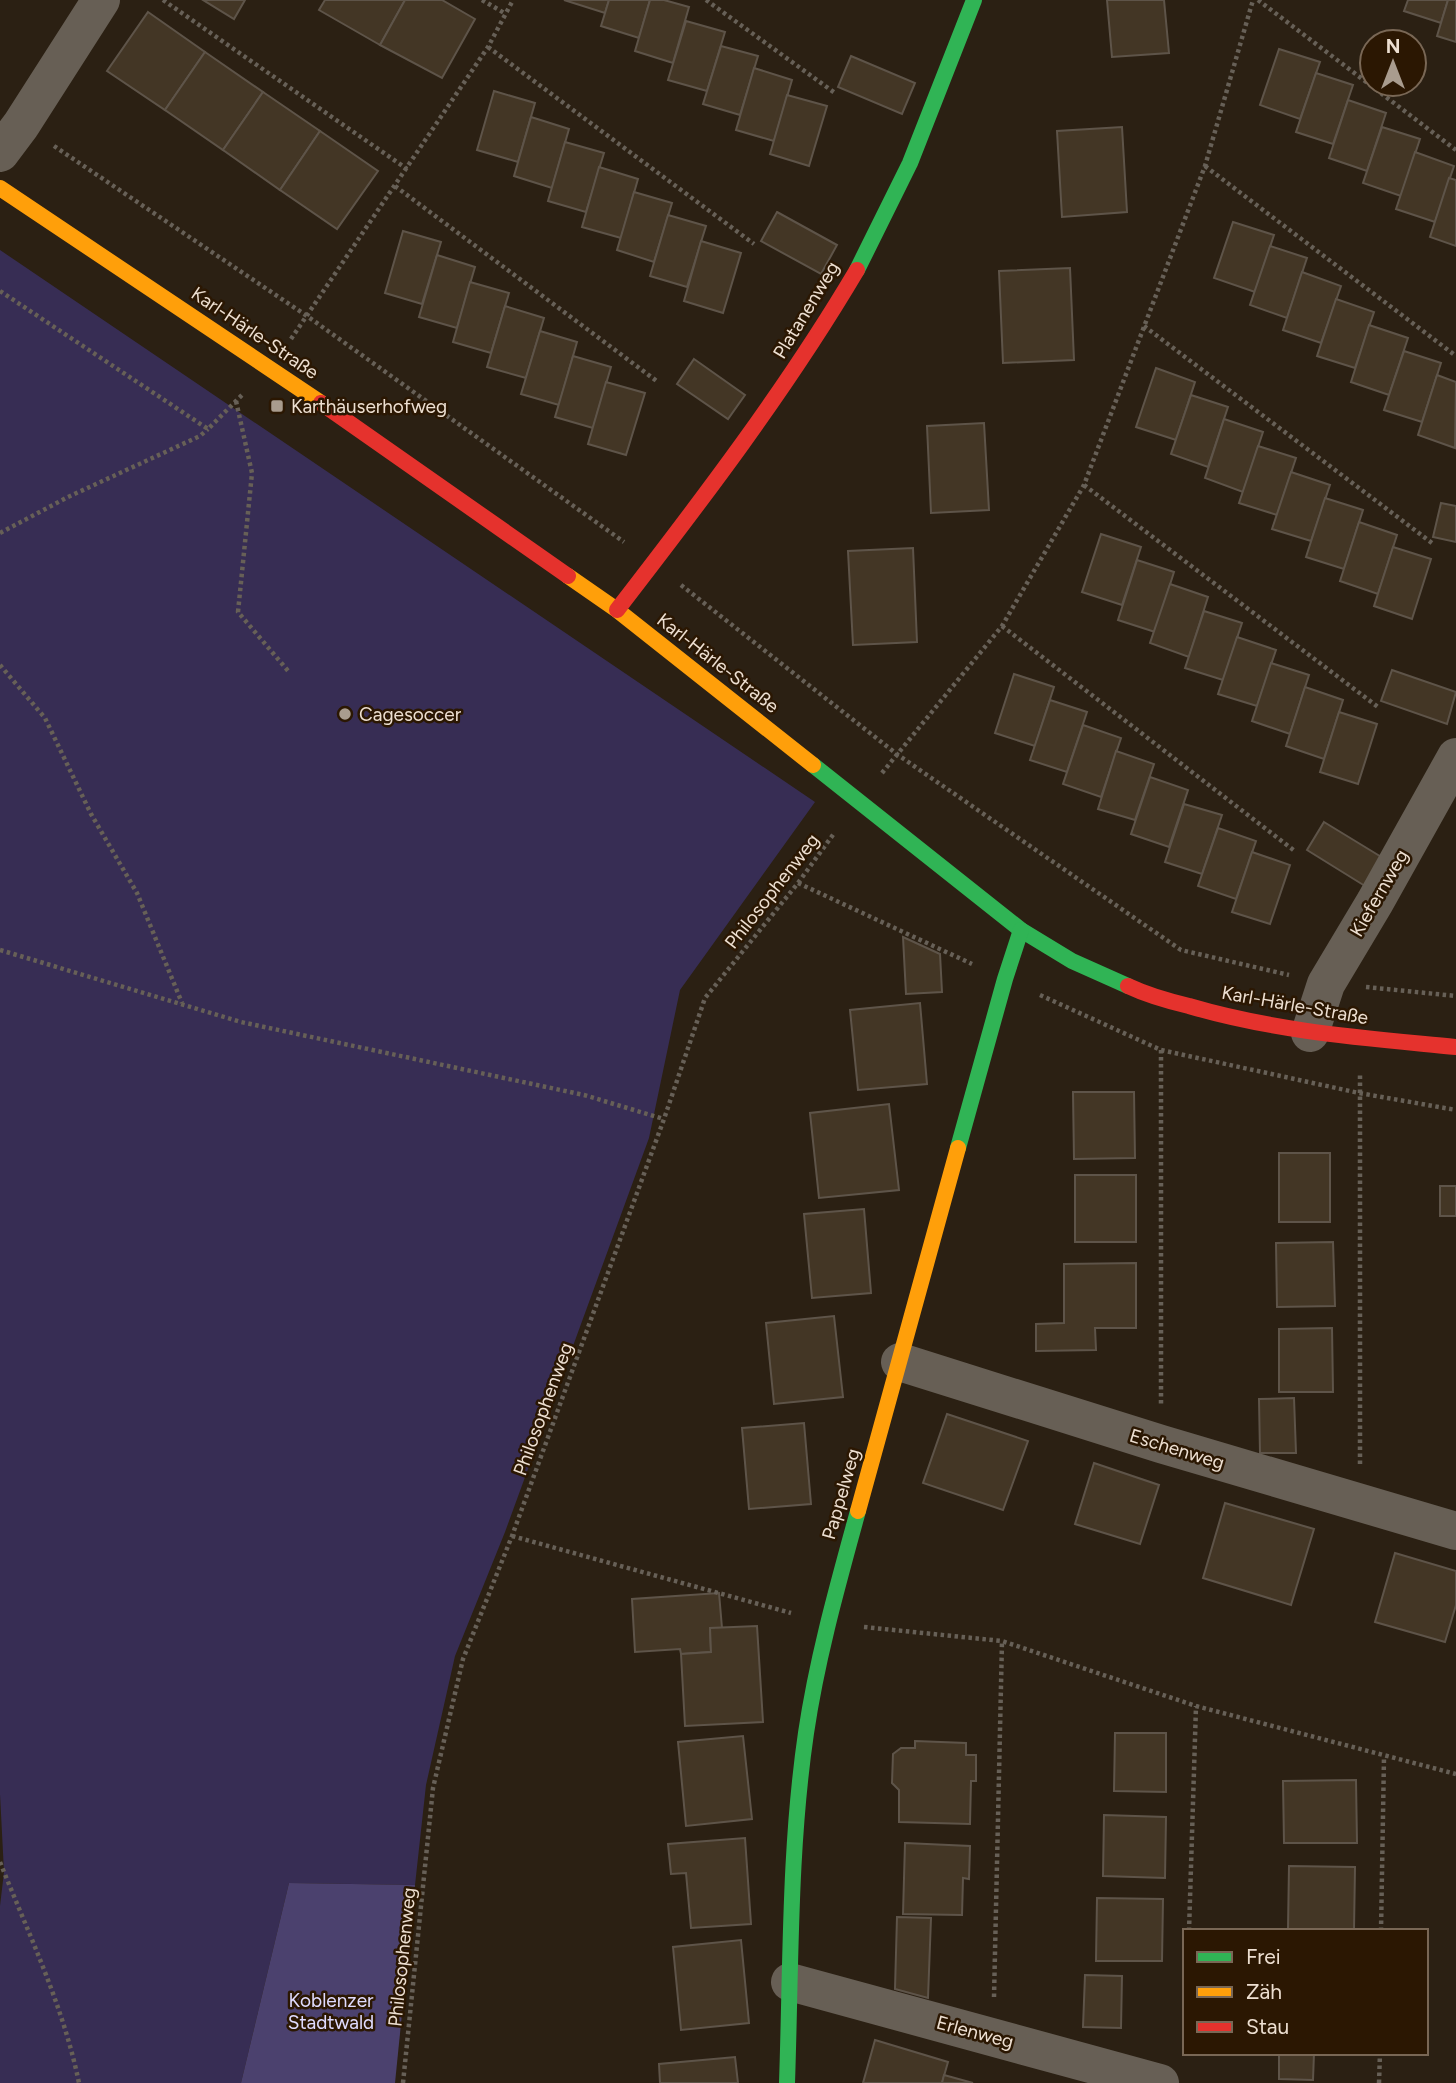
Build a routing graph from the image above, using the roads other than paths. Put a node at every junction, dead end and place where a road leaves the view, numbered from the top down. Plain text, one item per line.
1 (101, 0) edge
2 (974, 0) edge
3 (0, 153) edge
4 (0, 188) edge
5 (617, 610) junction
6 (1456, 757) edge
7 (1021, 930) junction
8 (1310, 1033) junction
9 (1456, 1047) edge
10 (900, 1362) junction
11 (1456, 1531) edge
12 (790, 1982) junction
13 (787, 2083) edge
14 (1160, 2083) edge

1 - 3 street
2 - 5 street, Platanenweg
4 - 5 street, Karl-Härle-Straße
5 - 7 street, Karl-Härle-Straße
6 - 8 street, Kiefernweg
7 - 8 street, Karl-Härle-Straße
7 - 10 street, Pappelweg
8 - 9 street, Karl-Härle-Straße
10 - 11 street, Eschenweg
10 - 12 street, Pappelweg
12 - 13 street, Pappelweg
12 - 14 street, Erlenweg

